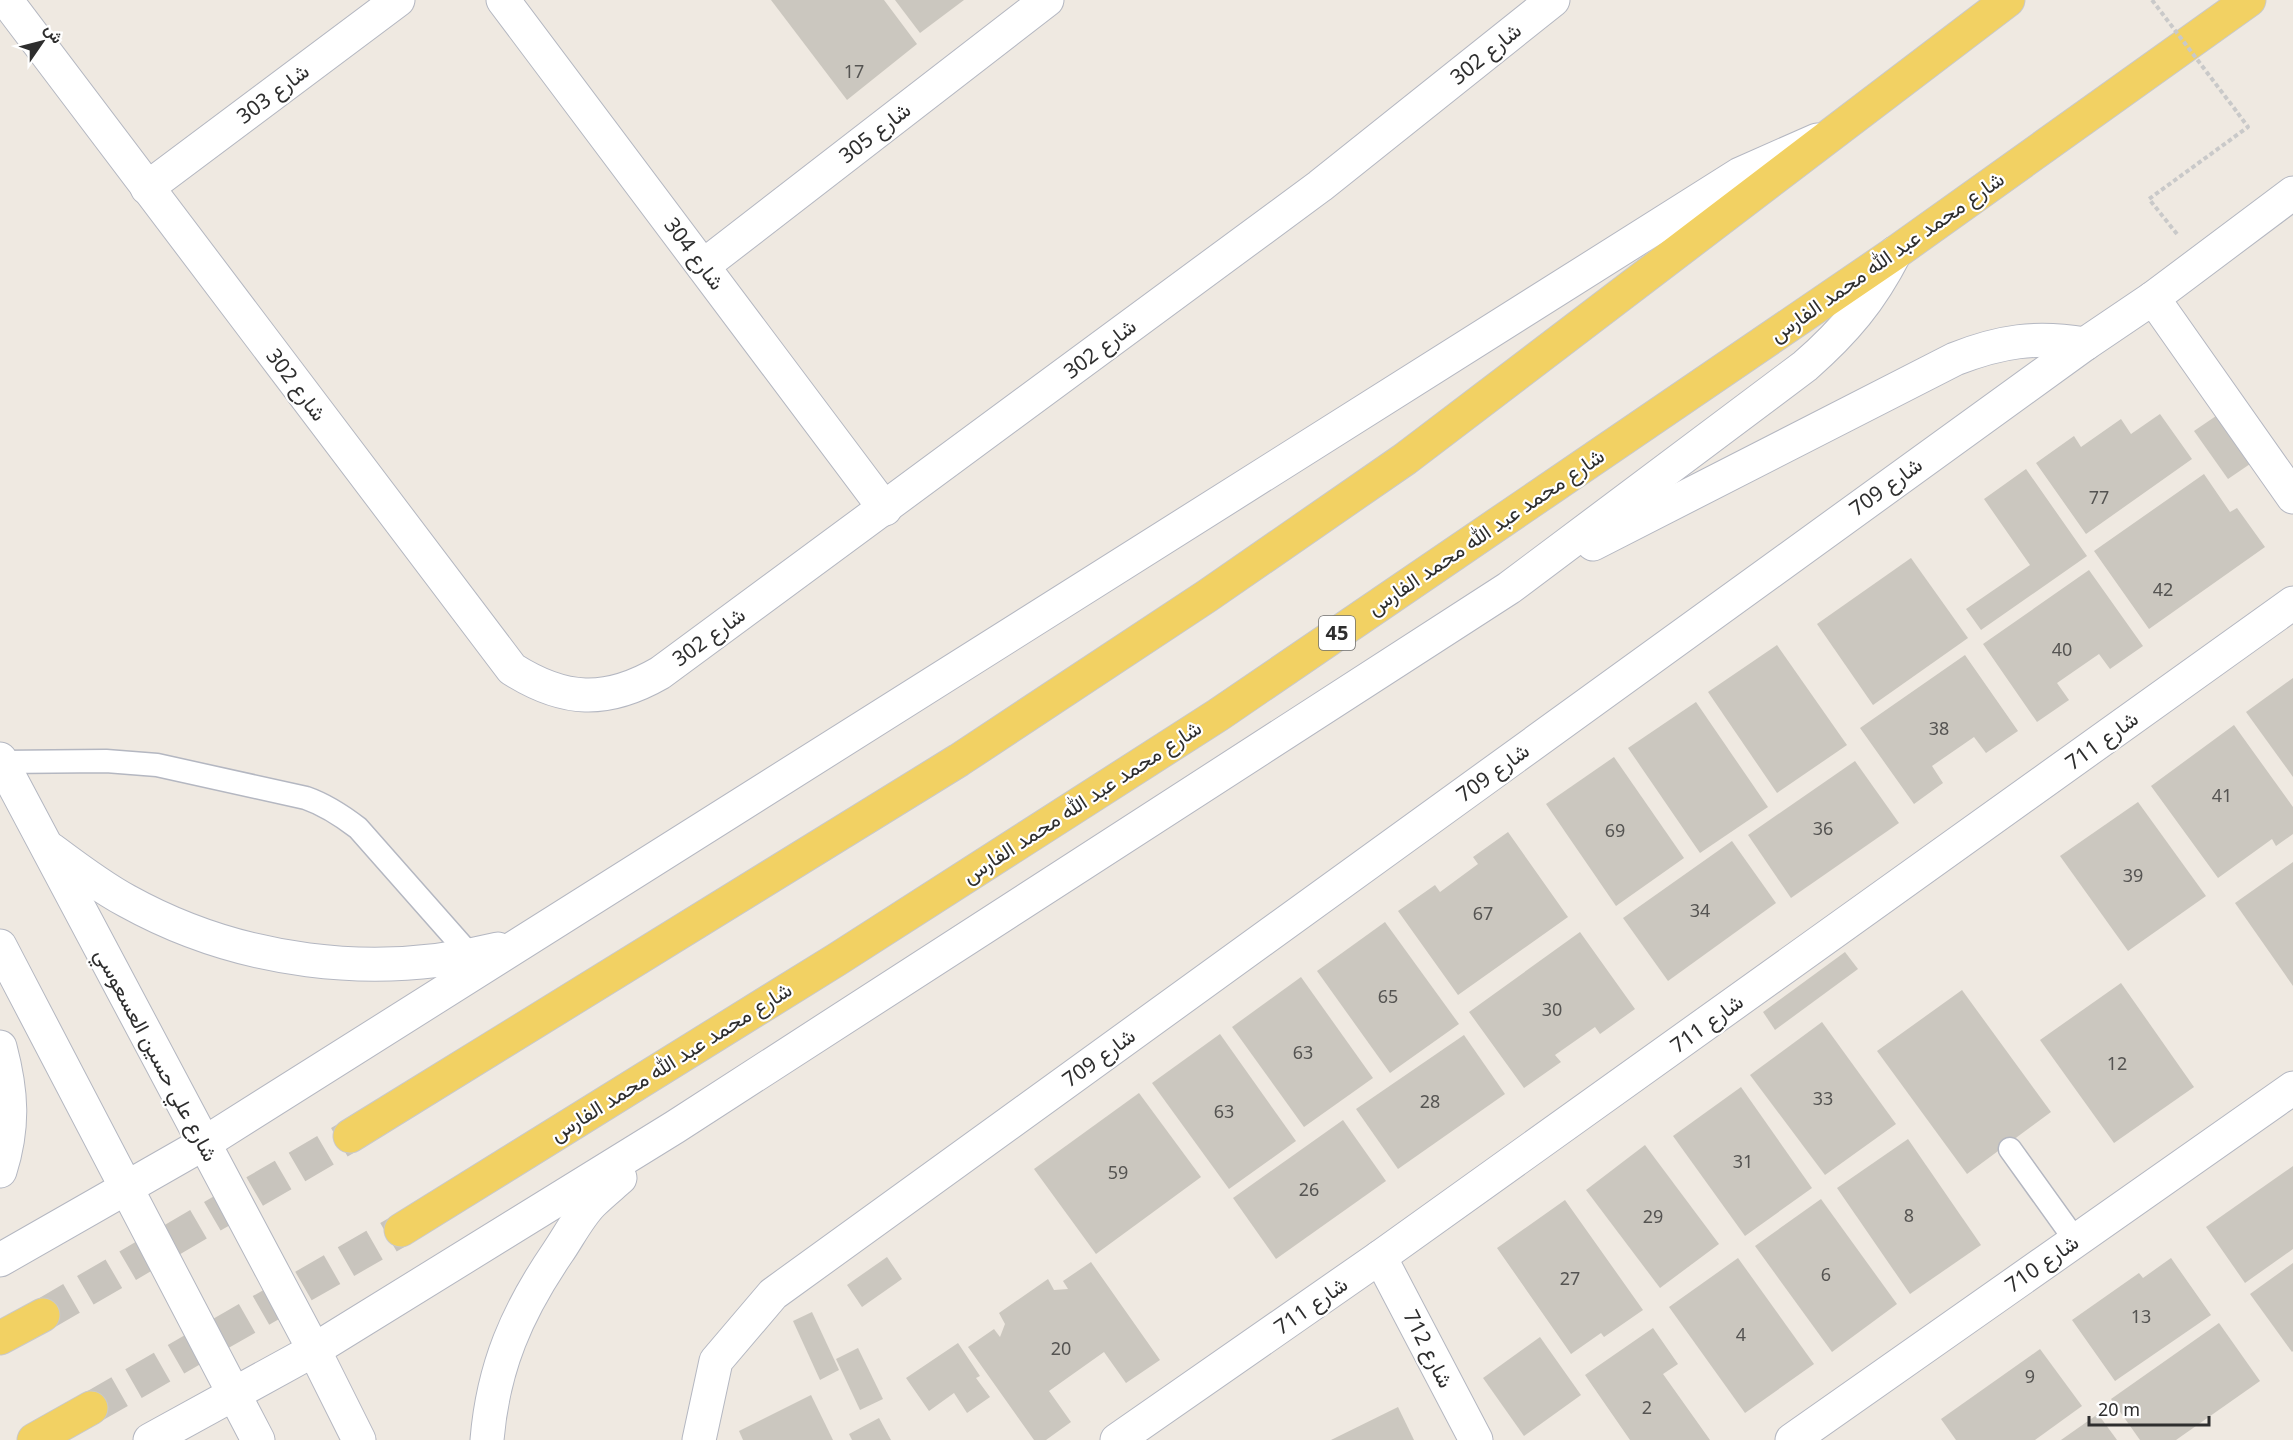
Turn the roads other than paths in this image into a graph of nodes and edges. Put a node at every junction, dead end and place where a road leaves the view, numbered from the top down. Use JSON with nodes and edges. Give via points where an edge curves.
{"nodes":[{"id":1,"x":6,"y":0,"type":"edge"},
{"id":2,"x":398,"y":0,"type":"edge"},
{"id":3,"x":503,"y":0,"type":"edge"},
{"id":4,"x":1047,"y":0,"type":"edge"},
{"id":5,"x":1552,"y":0,"type":"edge"},
{"id":6,"x":2008,"y":0,"type":"edge"},
{"id":7,"x":2249,"y":0,"type":"edge"},
{"id":8,"x":1835,"y":133,"type":"junction"},
{"id":9,"x":147,"y":188,"type":"junction"},
{"id":10,"x":2293,"y":193,"type":"edge"},
{"id":11,"x":1895,"y":254,"type":"junction"},
{"id":12,"x":703,"y":266,"type":"junction"},
{"id":13,"x":2153,"y":297,"type":"junction"},
{"id":14,"x":2085,"y":344,"type":"junction"},
{"id":15,"x":2293,"y":497,"type":"edge"},
{"id":16,"x":885,"y":508,"type":"junction"},
{"id":17,"x":1509,"y":588,"type":"junction"},
{"id":18,"x":2293,"y":603,"type":"edge"},
{"id":19,"x":1,"y":760,"type":"edge"},
{"id":20,"x":44,"y":843,"type":"junction"},
{"id":21,"x":520,"y":944,"type":"junction"},
{"id":22,"x":0,"y":946,"type":"edge"},
{"id":23,"x":471,"y":956,"type":"junction"},
{"id":24,"x":0,"y":1047,"type":"edge"},
{"id":25,"x":2293,"y":1088,"type":"edge"},
{"id":26,"x":675,"y":1127,"type":"junction"},
{"id":27,"x":350,"y":1136,"type":"tunnel mouth"},
{"id":28,"x":203,"y":1144,"type":"junction"},
{"id":29,"x":2010,"y":1149,"type":"dead end"},
{"id":30,"x":0,"y":1171,"type":"edge"},
{"id":31,"x":128,"y":1186,"type":"junction"},
{"id":32,"x":401,"y":1230,"type":"tunnel mouth"},
{"id":33,"x":2076,"y":1241,"type":"junction"},
{"id":34,"x":1380,"y":1257,"type":"junction"},
{"id":35,"x":0,"y":1260,"type":"edge"},
{"id":36,"x":43,"y":1315,"type":"tunnel mouth"},
{"id":37,"x":0,"y":1338,"type":"edge"},
{"id":38,"x":314,"y":1350,"type":"junction"},
{"id":39,"x":234,"y":1393,"type":"junction"},
{"id":40,"x":91,"y":1408,"type":"tunnel mouth"},
{"id":41,"x":33,"y":1440,"type":"edge"},
{"id":42,"x":150,"y":1440,"type":"edge"},
{"id":43,"x":258,"y":1440,"type":"edge"},
{"id":44,"x":359,"y":1440,"type":"edge"},
{"id":45,"x":487,"y":1440,"type":"edge"},
{"id":46,"x":699,"y":1440,"type":"edge"},
{"id":47,"x":1117,"y":1440,"type":"edge"},
{"id":48,"x":1476,"y":1440,"type":"edge"},
{"id":49,"x":1792,"y":1440,"type":"edge"}],
"edges":[{"from":1,"to":9,"type":"street","name":"شارع 302"},
{"from":2,"to":9,"type":"street","name":"شارع 303"},
{"from":3,"to":12,"type":"street","name":"شارع 304"},
{"from":4,"to":12,"type":"street","name":"شارع 305"},
{"from":5,"to":16,"type":"street","name":"شارع 302","via":[[1320,186]]},
{"from":6,"to":8,"type":"main road"},
{"from":7,"to":11,"type":"main road","name":"شارع محمد عبد الله محمد الفارس","number":"45"},
{"from":8,"to":21,"type":"street","via":[[1740,174]]},
{"from":8,"to":27,"type":"main road","via":[[1405,459],[1207,596],[959,760]]},
{"from":9,"to":16,"type":"street","name":"شارع 302","via":[[497,651],[512,669],[531,681],[552,690],[597,696],[640,684]]},
{"from":10,"to":13,"type":"street","name":"شارع 709"},
{"from":11,"to":17,"type":"street","via":[[1862,309],[1805,366]]},
{"from":11,"to":32,"type":"main road","name":"شارع محمد عبد الله محمد الفارس","number":"45","via":[[1218,715],[836,960]]},
{"from":12,"to":16,"type":"street","name":"شارع 304"},
{"from":13,"to":14,"type":"street","name":"شارع 709"},
{"from":13,"to":15,"type":"street"},
{"from":14,"to":17,"type":"street","via":[[2058,339],[2005,342],[1955,359]]},
{"from":14,"to":46,"type":"street","name":"شارع 709","via":[[773,1294],[716,1360]]},
{"from":17,"to":26,"type":"street"},
{"from":18,"to":34,"type":"street","name":"شارع 711"},
{"from":19,"to":20,"type":"street","name":"شارع علي حسين العسعوسي"},
{"from":19,"to":23,"type":"lane","via":[[157,765],[324,805],[358,828]]},
{"from":20,"to":23,"type":"street","via":[[127,901],[231,944],[319,962],[370,965]]},
{"from":20,"to":28,"type":"street","name":"شارع علي حسين العسعوسي"},
{"from":21,"to":23,"type":"street"},
{"from":21,"to":28,"type":"street"},
{"from":22,"to":31,"type":"street"},
{"from":24,"to":30,"type":"street","via":[[9,1078],[11,1112],[8,1145]]},
{"from":25,"to":33,"type":"street","name":"شارع 710"},
{"from":26,"to":38,"type":"street"},
{"from":26,"to":45,"type":"street","via":[[591,1204],[533,1287],[498,1370]]},
{"from":28,"to":31,"type":"street"},
{"from":28,"to":38,"type":"street","name":"شارع علي حسين العسعوسي"},
{"from":29,"to":33,"type":"lane"},
{"from":31,"to":35,"type":"street"},
{"from":31,"to":39,"type":"street"},
{"from":33,"to":49,"type":"street","name":"شارع 710"},
{"from":34,"to":47,"type":"street","name":"شارع 711"},
{"from":34,"to":48,"type":"street","name":"شارع 712"},
{"from":36,"to":37,"type":"main road"},
{"from":38,"to":39,"type":"street"},
{"from":38,"to":44,"type":"street","name":"شارع علي حسين العسعوسي"},
{"from":39,"to":42,"type":"street"},
{"from":39,"to":43,"type":"street"},
{"from":40,"to":41,"type":"main road"}]}
